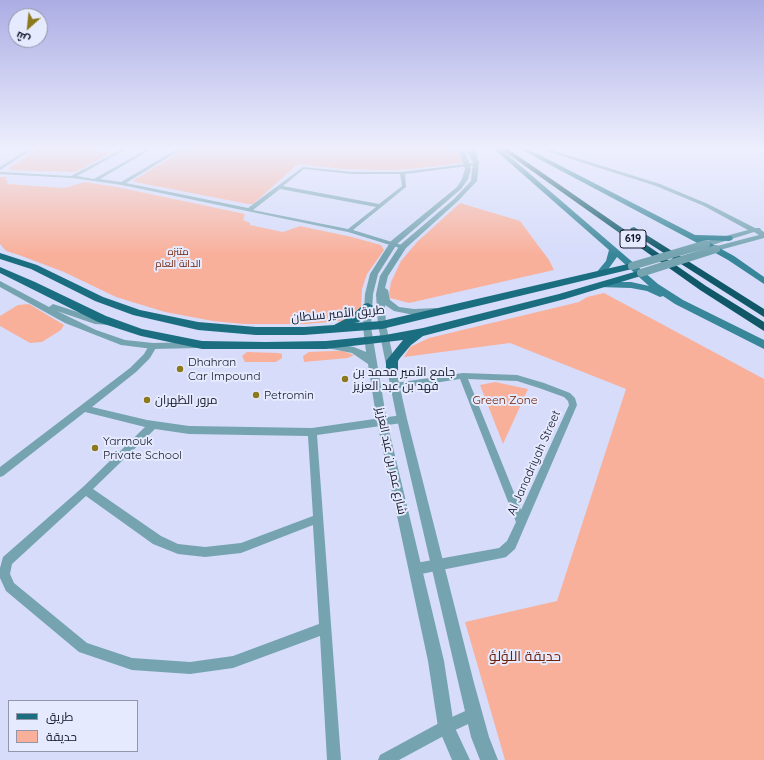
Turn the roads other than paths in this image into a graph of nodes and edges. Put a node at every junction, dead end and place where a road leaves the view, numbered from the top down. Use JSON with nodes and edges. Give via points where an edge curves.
{"nodes":[{"id":1,"x":124,"y":184,"type":"edge"},
{"id":2,"x":282,"y":184,"type":"edge"},
{"id":3,"x":404,"y":184,"type":"edge"},
{"id":4,"x":471,"y":184,"type":"edge"},
{"id":5,"x":538,"y":184,"type":"edge"},
{"id":6,"x":555,"y":184,"type":"edge"},
{"id":7,"x":567,"y":184,"type":"edge"},
{"id":8,"x":591,"y":184,"type":"edge"},
{"id":9,"x":656,"y":184,"type":"edge"},
{"id":10,"x":279,"y":187,"type":"junction"},
{"id":11,"x":381,"y":206,"type":"junction"},
{"id":12,"x":249,"y":210,"type":"junction"},
{"id":13,"x":675,"y":228,"type":"junction"},
{"id":14,"x":754,"y":230,"type":"junction"},
{"id":15,"x":349,"y":231,"type":"junction"},
{"id":16,"x":764,"y":232,"type":"edge"},
{"id":17,"x":729,"y":242,"type":"junction"},
{"id":18,"x":706,"y":244,"type":"junction"},
{"id":19,"x":399,"y":245,"type":"junction"},
{"id":20,"x":613,"y":249,"type":"junction"},
{"id":21,"x":716,"y":250,"type":"junction"},
{"id":22,"x":0,"y":256,"type":"edge"},
{"id":23,"x":731,"y":258,"type":"junction"},
{"id":24,"x":632,"y":266,"type":"junction"},
{"id":25,"x":0,"y":270,"type":"edge"},
{"id":26,"x":641,"y":272,"type":"junction"},
{"id":27,"x":601,"y":273,"type":"junction"},
{"id":28,"x":764,"y":281,"type":"edge"},
{"id":29,"x":383,"y":283,"type":"junction"},
{"id":30,"x":0,"y":284,"type":"edge"},
{"id":31,"x":602,"y":285,"type":"junction"},
{"id":32,"x":32,"y":300,"type":"junction"},
{"id":33,"x":679,"y":302,"type":"junction"},
{"id":34,"x":368,"y":306,"type":"junction"},
{"id":35,"x":440,"y":311,"type":"junction"},
{"id":36,"x":764,"y":314,"type":"edge"},
{"id":37,"x":109,"y":322,"type":"junction"},
{"id":38,"x":382,"y":325,"type":"junction"},
{"id":39,"x":368,"y":327,"type":"junction"},
{"id":40,"x":764,"y":327,"type":"edge"},
{"id":41,"x":331,"y":330,"type":"junction"},
{"id":42,"x":422,"y":332,"type":"junction"},
{"id":43,"x":385,"y":338,"type":"junction"},
{"id":44,"x":368,"y":340,"type":"junction"},
{"id":45,"x":202,"y":345,"type":"junction"},
{"id":46,"x":325,"y":345,"type":"junction"},
{"id":47,"x":764,"y":345,"type":"edge"},
{"id":48,"x":153,"y":346,"type":"junction"},
{"id":49,"x":372,"y":362,"type":"junction"},
{"id":50,"x":392,"y":371,"type":"junction"},
{"id":51,"x":463,"y":376,"type":"junction"},
{"id":52,"x":396,"y":386,"type":"junction"},
{"id":53,"x":83,"y":408,"type":"junction"},
{"id":54,"x":402,"y":419,"type":"junction"},
{"id":55,"x":382,"y":422,"type":"junction"},
{"id":56,"x":153,"y":425,"type":"junction"},
{"id":57,"x":312,"y":432,"type":"junction"},
{"id":58,"x":0,"y":473,"type":"edge"},
{"id":59,"x":86,"y":490,"type":"junction"},
{"id":60,"x":317,"y":519,"type":"junction"},
{"id":61,"x":521,"y":522,"type":"junction"},
{"id":62,"x":438,"y":565,"type":"junction"},
{"id":63,"x":416,"y":568,"type":"junction"},
{"id":64,"x":325,"y":628,"type":"junction"},
{"id":65,"x":474,"y":714,"type":"junction"},
{"id":66,"x":446,"y":727,"type":"junction"},
{"id":67,"x":334,"y":760,"type":"edge"},
{"id":68,"x":385,"y":760,"type":"edge"},
{"id":69,"x":461,"y":760,"type":"edge"},
{"id":70,"x":489,"y":760,"type":"edge"}],
"edges":[{"from":1,"to":12,"type":"street"},
{"from":2,"to":10,"type":"street"},
{"from":3,"to":11,"type":"street"},
{"from":4,"to":19,"type":"street"},
{"from":5,"to":20,"type":"main road"},
{"from":6,"to":40,"type":"highway","number":"619","via":[[703,288]]},
{"from":7,"to":36,"type":"highway","number":"619"},
{"from":8,"to":13,"type":"main road"},
{"from":9,"to":14,"type":"street","via":[[706,205]]},
{"from":10,"to":11,"type":"street"},
{"from":10,"to":12,"type":"street"},
{"from":11,"to":15,"type":"street"},
{"from":12,"to":15,"type":"street"},
{"from":13,"to":17,"type":"main road","via":[[700,238]]},
{"from":13,"to":18,"type":"main road"},
{"from":14,"to":16,"type":"street"},
{"from":14,"to":17,"type":"street"},
{"from":15,"to":19,"type":"street"},
{"from":16,"to":17,"type":"street"},
{"from":17,"to":18,"type":"street","name":"طريق الأمير سلطان"},
{"from":17,"to":21,"type":"street"},
{"from":17,"to":23,"type":"main road","via":[[727,253]]},
{"from":18,"to":21,"type":"main road"},
{"from":18,"to":24,"type":"street","name":"طريق الأمير سلطان","bridge":true},
{"from":19,"to":29,"type":"street"},
{"from":19,"to":34,"type":"street","name":"شارع عمر بن عبد العزيز","via":[[374,274]]},
{"from":20,"to":24,"type":"main road"},
{"from":20,"to":27,"type":"main road","via":[[610,262]]},
{"from":21,"to":23,"type":"main road"},
{"from":21,"to":26,"type":"street","bridge":true},
{"from":22,"to":41,"type":"main road","name":"طريق الأمير سلطان","via":[[34,267],[99,299],[165,320],[256,331]]},
{"from":23,"to":28,"type":"main road"},
{"from":24,"to":26,"type":"main road"},
{"from":24,"to":27,"type":"main road","name":"طريق الأمير سلطان"},
{"from":25,"to":37,"type":"main road"},
{"from":26,"to":31,"type":"main road"},
{"from":26,"to":33,"type":"main road"},
{"from":27,"to":35,"type":"main road","name":"طريق الأمير سلطان"},
{"from":29,"to":35,"type":"street","via":[[385,298],[397,309],[414,312]]},
{"from":29,"to":38,"type":"street","via":[[380,294]]},
{"from":30,"to":32,"type":"street"},
{"from":31,"to":33,"type":"main road","via":[[631,285],[650,289]]},
{"from":31,"to":42,"type":"main road"},
{"from":32,"to":37,"type":"street","via":[[95,321]]},
{"from":32,"to":48,"type":"street","via":[[93,332],[124,343]]},
{"from":33,"to":47,"type":"main road"},
{"from":34,"to":39,"type":"street","name":"شارع عمر بن عبد العزيز"},
{"from":34,"to":41,"type":"main road","via":[[355,319]]},
{"from":35,"to":38,"type":"main road","name":"طريق الأمير سلطان"},
{"from":37,"to":45,"type":"main road","via":[[141,332]]},
{"from":38,"to":39,"type":"main road","name":"طريق الأمير سلطان"},
{"from":38,"to":43,"type":"street"},
{"from":39,"to":41,"type":"main road","name":"طريق الأمير سلطان"},
{"from":39,"to":44,"type":"street","name":"شارع عمر بن عبد العزيز"},
{"from":42,"to":43,"type":"main road"},
{"from":42,"to":50,"type":"main road","via":[[399,350],[392,361]]},
{"from":43,"to":44,"type":"main road"},
{"from":43,"to":50,"type":"street"},
{"from":44,"to":46,"type":"main road"},
{"from":44,"to":49,"type":"street","name":"شارع عمر بن عبد العزيز"},
{"from":45,"to":46,"type":"main road"},
{"from":45,"to":48,"type":"street"},
{"from":46,"to":49,"type":"street","via":[[354,350]]},
{"from":48,"to":53,"type":"street","via":[[133,370]]},
{"from":49,"to":55,"type":"street","name":"شارع عمر بن عبد العزيز"},
{"from":50,"to":52,"type":"street"},
{"from":51,"to":52,"type":"street","name":"Al Janadriyah Street"},
{"from":51,"to":61,"type":"street"},
{"from":51,"to":61,"type":"street","name":"Al Janadriyah Street","via":[[517,378],[547,387],[572,400],[573,405]]},
{"from":52,"to":54,"type":"street"},
{"from":53,"to":56,"type":"street"},
{"from":53,"to":58,"type":"street"},
{"from":54,"to":55,"type":"street"},
{"from":54,"to":62,"type":"street"},
{"from":55,"to":57,"type":"street"},
{"from":55,"to":63,"type":"street","name":"شارع عمر بن عبد العزيز"},
{"from":56,"to":57,"type":"street","via":[[189,430]]},
{"from":56,"to":59,"type":"street"},
{"from":57,"to":60,"type":"street"},
{"from":59,"to":60,"type":"street","via":[[157,540],[178,549],[205,552],[241,548]]},
{"from":59,"to":64,"type":"street","via":[[7,561],[4,574],[10,587],[83,648],[132,664],[190,668],[233,662]]},
{"from":60,"to":64,"type":"street"},
{"from":61,"to":62,"type":"street","name":"Al Janadriyah Street","via":[[511,545],[502,553]]},
{"from":62,"to":63,"type":"street","name":"Al Janadriyah Street"},
{"from":62,"to":65,"type":"street"},
{"from":63,"to":66,"type":"street","name":"شارع عمر بن عبد العزيز","via":[[436,661]]},
{"from":64,"to":67,"type":"street"},
{"from":65,"to":66,"type":"street"},
{"from":65,"to":70,"type":"street"},
{"from":66,"to":68,"type":"street"},
{"from":66,"to":69,"type":"street","name":"شارع عمر بن عبد العزيز"}]}
